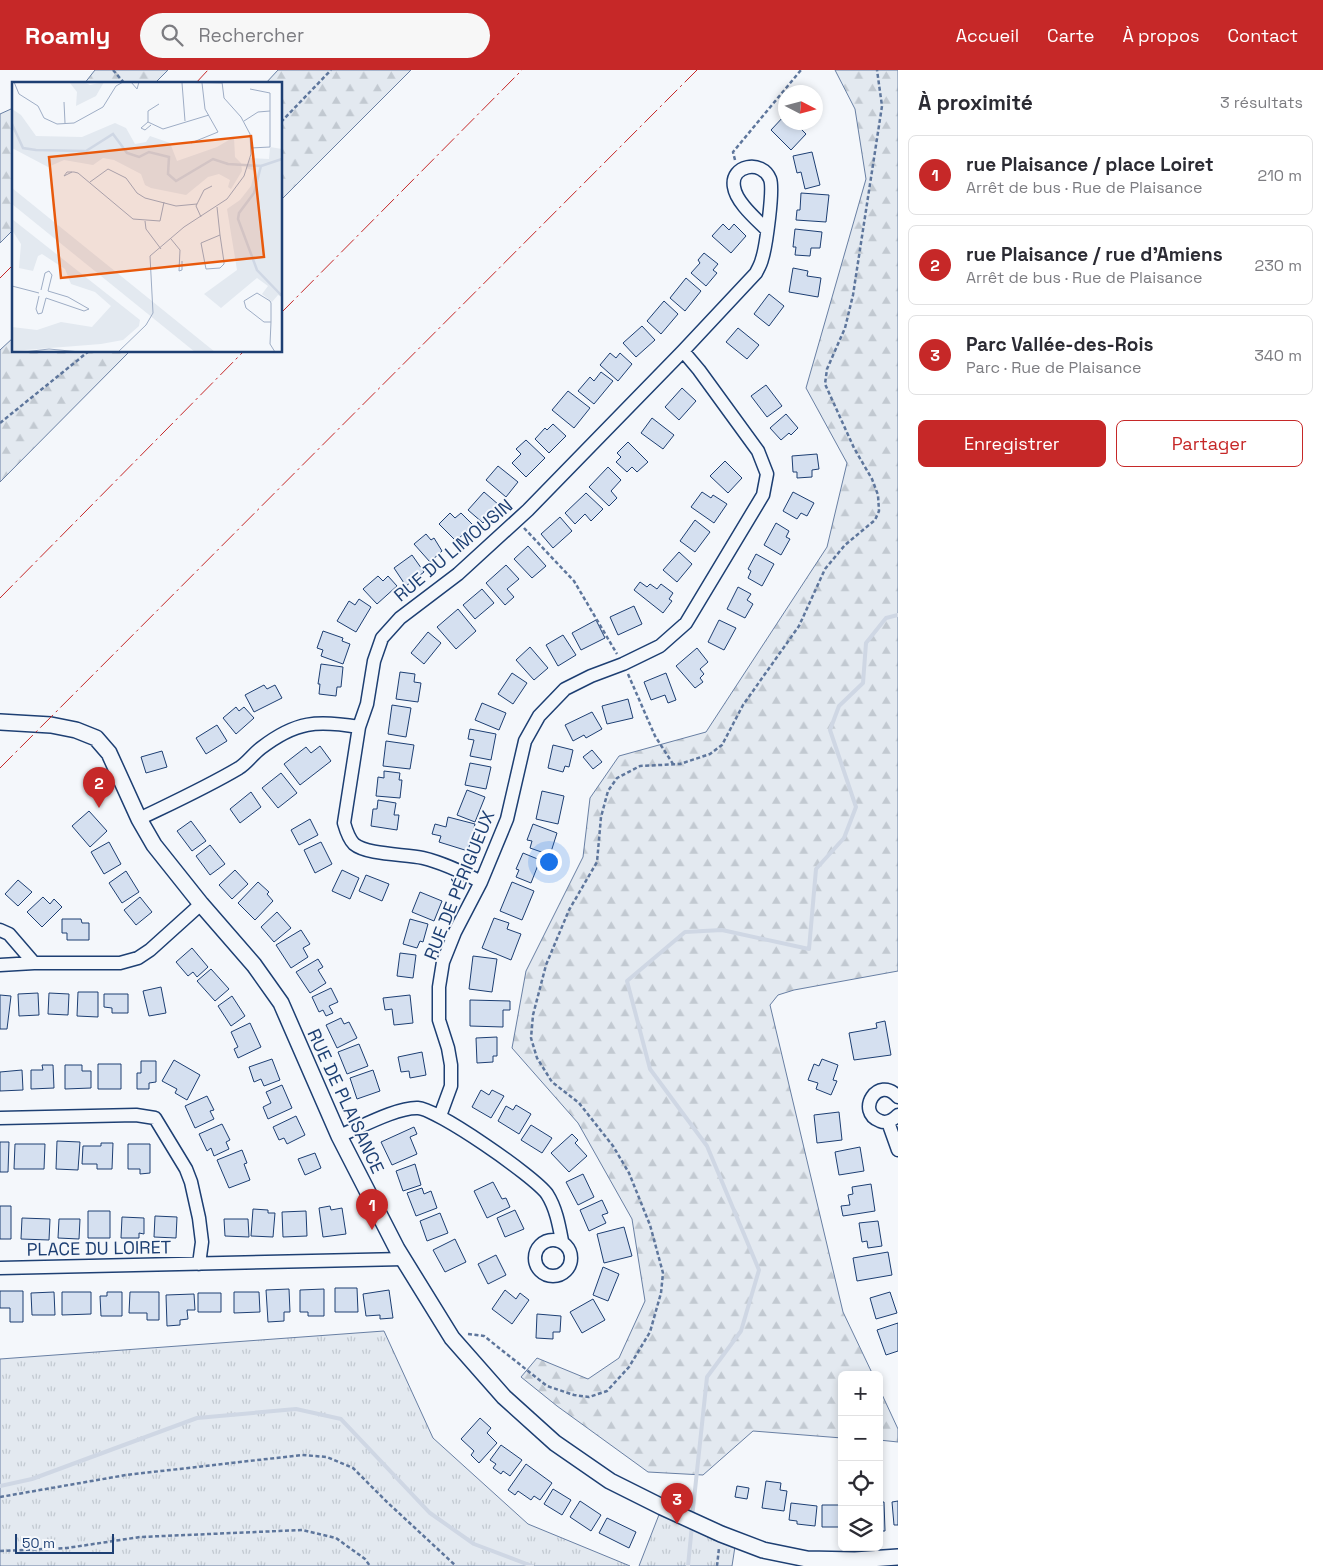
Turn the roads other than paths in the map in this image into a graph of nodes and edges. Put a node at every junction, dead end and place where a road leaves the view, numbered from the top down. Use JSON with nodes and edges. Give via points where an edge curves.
{"nodes":[{"id":1,"x":766,"y":229,"type":"junction"},
{"id":2,"x":684,"y":352,"type":"junction"},
{"id":3,"x":0,"y":722,"type":"edge"},
{"id":4,"x":359,"y":726,"type":"junction"},
{"id":5,"x":139,"y":820,"type":"junction"},
{"id":6,"x":481,"y":882,"type":"junction"},
{"id":7,"x":201,"y":904,"type":"junction"},
{"id":8,"x":0,"y":930,"type":"edge"},
{"id":9,"x":34,"y":963,"type":"junction"},
{"id":10,"x":0,"y":965,"type":"edge"},
{"id":11,"x":898,"y":1097,"type":"edge"},
{"id":12,"x":440,"y":1116,"type":"junction"},
{"id":13,"x":0,"y":1118,"type":"edge"},
{"id":14,"x":893,"y":1118,"type":"edge"},
{"id":15,"x":339,"y":1136,"type":"junction"},
{"id":16,"x":898,"y":1150,"type":"edge"},
{"id":17,"x":562,"y":1241,"type":"dead end"},
{"id":18,"x":404,"y":1259,"type":"junction"},
{"id":19,"x":198,"y":1264,"type":"junction"},
{"id":20,"x":0,"y":1268,"type":"edge"},
{"id":21,"x":898,"y":1557,"type":"edge"},
{"id":22,"x":806,"y":1562,"type":"edge"}],
"edges":[{"from":1,"to":1,"type":"street","name":"RUE DU LIMOUSIN","via":[[748,210],[733,186],[737,174],[744,167],[754,167],[770,178]]},
{"from":1,"to":2,"type":"street","name":"RUE DU LIMOUSIN","via":[[762,260],[756,273]]},
{"from":2,"to":4,"type":"street","name":"RUE DU LIMOUSIN","via":[[516,520],[458,574],[400,618],[382,638]]},
{"from":2,"to":6,"type":"street","name":"RUE DE PÉRIGUEUX","via":[[758,451],[767,474],[763,496],[686,623],[660,646],[565,689],[539,716],[525,741],[507,819]]},
{"from":3,"to":5,"type":"street","name":"RUE DE PLAISANCE","via":[[76,730],[96,738],[110,753]]},
{"from":4,"to":5,"type":"street","via":[[314,723],[295,728],[277,736],[241,767]]},
{"from":4,"to":6,"type":"street","name":"RUE DU LIMOUSIN","via":[[344,823],[353,843],[365,850],[432,861]]},
{"from":5,"to":7,"type":"street","name":"RUE DE PLAISANCE","via":[[154,845]]},
{"from":6,"to":12,"type":"street","name":"RUE DE PÉRIGUEUX","via":[[443,962],[439,1020],[448,1048],[451,1086]]},
{"from":7,"to":9,"type":"street","via":[[138,958],[120,962]]},
{"from":7,"to":15,"type":"street","name":"RUE DE PLAISANCE","via":[[254,965],[281,1003]]},
{"from":8,"to":9,"type":"street","via":[[9,934]]},
{"from":9,"to":10,"type":"street"},
{"from":11,"to":14,"type":"street","via":[[894,1092],[884,1090],[871,1098],[869,1108],[874,1118],[883,1122]]},
{"from":12,"to":15,"type":"street","via":[[418,1108],[402,1110]]},
{"from":12,"to":17,"type":"street","via":[[514,1164],[537,1183],[552,1204]]},
{"from":13,"to":19,"type":"street","via":[[136,1115],[155,1118],[192,1182],[202,1242]]},
{"from":14,"to":16,"type":"street"},
{"from":15,"to":18,"type":"street","name":"RUE DE PLAISANCE"},
{"from":18,"to":19,"type":"street","name":"PLACE DU LOIRET"},
{"from":18,"to":22,"type":"street","name":"RUE DE PLAISANCE","via":[[452,1338],[504,1397],[555,1443],[610,1481],[684,1517],[763,1550]]},
{"from":19,"to":20,"type":"street","name":"PLACE DU LOIRET"},
{"from":21,"to":22,"type":"street","name":"RUE DE PLAISANCE"}]}
